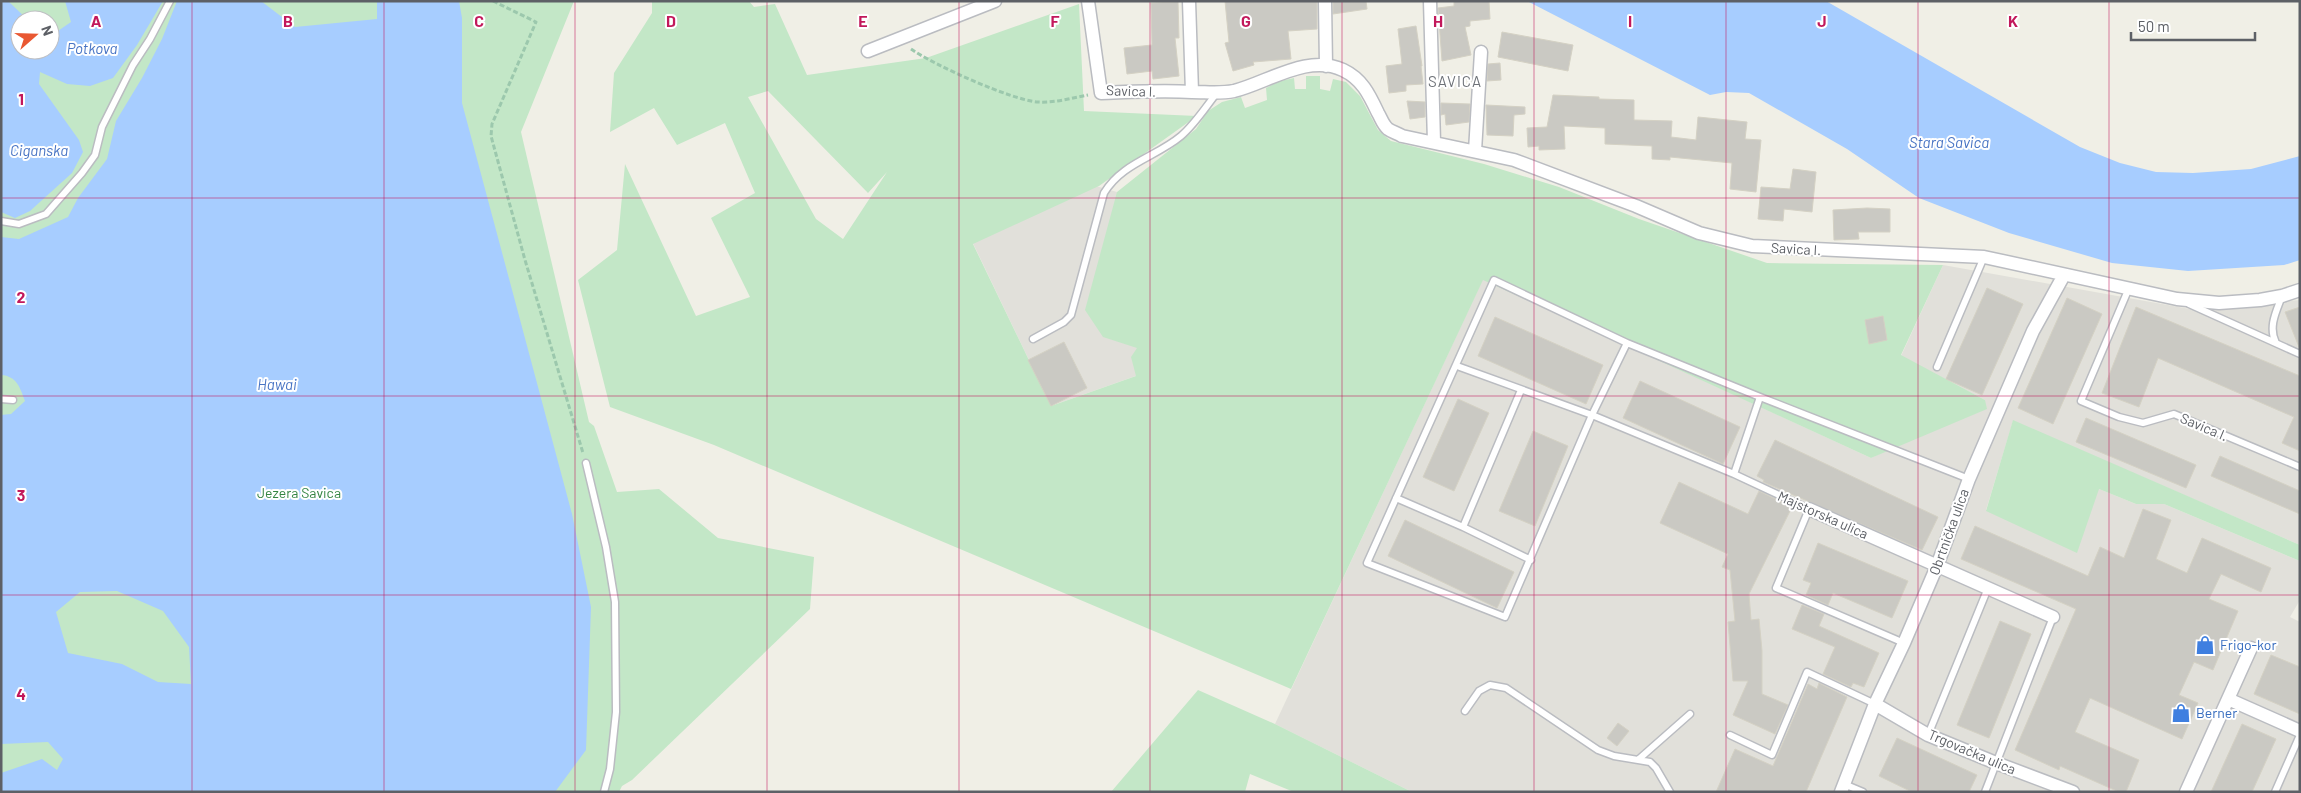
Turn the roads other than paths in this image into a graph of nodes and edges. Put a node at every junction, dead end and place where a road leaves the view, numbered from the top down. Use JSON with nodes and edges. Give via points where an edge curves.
{"nodes":[{"id":1,"x":170,"y":1,"type":"edge"},
{"id":2,"x":995,"y":1,"type":"edge"},
{"id":3,"x":1088,"y":1,"type":"edge"},
{"id":4,"x":1189,"y":1,"type":"edge"},
{"id":5,"x":1325,"y":1,"type":"edge"},
{"id":6,"x":1430,"y":1,"type":"edge"},
{"id":7,"x":868,"y":51,"type":"dead end"},
{"id":8,"x":1481,"y":52,"type":"dead end"},
{"id":9,"x":1326,"y":66,"type":"junction"},
{"id":10,"x":1192,"y":92,"type":"junction"},
{"id":11,"x":1216,"y":94,"type":"junction"},
{"id":12,"x":1434,"y":142,"type":"junction"},
{"id":13,"x":1475,"y":151,"type":"junction"},
{"id":14,"x":1,"y":220,"type":"edge"},
{"id":15,"x":1984,"y":257,"type":"junction"},
{"id":16,"x":2064,"y":275,"type":"junction"},
{"id":17,"x":2130,"y":287,"type":"junction"},
{"id":18,"x":2300,"y":290,"type":"edge"},
{"id":19,"x":2282,"y":296,"type":"junction"},
{"id":20,"x":2177,"y":298,"type":"junction"},
{"id":21,"x":1034,"y":339,"type":"dead end"},
{"id":22,"x":1627,"y":343,"type":"junction"},
{"id":23,"x":2276,"y":343,"type":"junction"},
{"id":24,"x":2300,"y":354,"type":"edge"},
{"id":25,"x":1457,"y":366,"type":"junction"},
{"id":26,"x":1937,"y":367,"type":"dead end"},
{"id":27,"x":1521,"y":390,"type":"junction"},
{"id":28,"x":1760,"y":397,"type":"junction"},
{"id":29,"x":1,"y":399,"type":"edge"},
{"id":30,"x":13,"y":400,"type":"dead end"},
{"id":31,"x":1592,"y":415,"type":"junction"},
{"id":32,"x":586,"y":462,"type":"road end"},
{"id":33,"x":2300,"y":467,"type":"edge"},
{"id":34,"x":1734,"y":474,"type":"junction"},
{"id":35,"x":1969,"y":478,"type":"junction"},
{"id":36,"x":1396,"y":498,"type":"junction"},
{"id":37,"x":1808,"y":509,"type":"junction"},
{"id":38,"x":1463,"y":527,"type":"junction"},
{"id":39,"x":1531,"y":560,"type":"junction"},
{"id":40,"x":1938,"y":566,"type":"junction"},
{"id":41,"x":1988,"y":588,"type":"junction"},
{"id":42,"x":2053,"y":617,"type":"joint"},
{"id":43,"x":1904,"y":643,"type":"junction"},
{"id":44,"x":2251,"y":648,"type":"dead end"},
{"id":45,"x":2228,"y":699,"type":"junction"},
{"id":46,"x":1875,"y":704,"type":"junction"},
{"id":47,"x":1465,"y":711,"type":"dead end"},
{"id":48,"x":1690,"y":714,"type":"dead end"},
{"id":49,"x":2300,"y":733,"type":"edge"},
{"id":50,"x":1730,"y":735,"type":"dead end"},
{"id":51,"x":1928,"y":735,"type":"junction"},
{"id":52,"x":1639,"y":759,"type":"junction"},
{"id":53,"x":1996,"y":763,"type":"junction"},
{"id":54,"x":1842,"y":788,"type":"edge"},
{"id":55,"x":604,"y":792,"type":"edge"},
{"id":56,"x":1670,"y":792,"type":"edge"},
{"id":57,"x":1863,"y":792,"type":"edge"},
{"id":58,"x":1984,"y":792,"type":"edge"},
{"id":59,"x":2073,"y":792,"type":"edge"},
{"id":60,"x":2186,"y":792,"type":"edge"},
{"id":61,"x":2275,"y":792,"type":"edge"}],
"edges":[{"from":1,"to":14,"type":"lane","via":[[133,65],[102,127],[95,155],[82,173],[46,214],[19,224]]},
{"from":2,"to":7,"type":"street"},
{"from":3,"to":10,"type":"street","name":"Savica I.","via":[[1101,93]]},
{"from":4,"to":10,"type":"street"},
{"from":5,"to":9,"type":"street"},
{"from":6,"to":12,"type":"street"},
{"from":8,"to":13,"type":"street"},
{"from":9,"to":11,"type":"street","name":"Savica I.","via":[[1304,67]]},
{"from":9,"to":12,"type":"street","name":"Savica I.","via":[[1340,68],[1356,76],[1389,129],[1402,136]]},
{"from":10,"to":11,"type":"street","name":"Savica I."},
{"from":11,"to":21,"type":"lane","via":[[1181,137],[1128,168],[1111,182],[1104,193],[1071,314],[1064,322]]},
{"from":12,"to":13,"type":"street","name":"Savica I."},
{"from":13,"to":15,"type":"street","name":"Savica I.","via":[[1514,160],[1699,233],[1730,242],[1791,249]]},
{"from":15,"to":16,"type":"street","name":"Savica I."},
{"from":15,"to":26,"type":"lane"},
{"from":16,"to":17,"type":"street","name":"Savica I."},
{"from":16,"to":35,"type":"street","name":"Obrtnička ulica","via":[[2033,330]]},
{"from":17,"to":20,"type":"street","name":"Savica I."},
{"from":17,"to":33,"type":"lane","name":"Savica I.","via":[[2081,401],[2143,423],[2174,414]]},
{"from":18,"to":19,"type":"street","name":"Savica I."},
{"from":19,"to":20,"type":"street","name":"Savica I.","via":[[2240,303]]},
{"from":19,"to":23,"type":"lane","via":[[2273,321],[2272,334]]},
{"from":20,"to":23,"type":"lane","name":"Savica I."},
{"from":22,"to":25,"type":"lane","via":[[1494,280]]},
{"from":22,"to":28,"type":"lane"},
{"from":22,"to":31,"type":"lane"},
{"from":23,"to":24,"type":"lane","name":"Savica I."},
{"from":25,"to":27,"type":"lane","name":"Majstorska ulica"},
{"from":25,"to":36,"type":"lane"},
{"from":27,"to":31,"type":"lane","name":"Majstorska ulica"},
{"from":27,"to":38,"type":"lane"},
{"from":28,"to":34,"type":"lane"},
{"from":28,"to":35,"type":"lane"},
{"from":29,"to":30,"type":"lane"},
{"from":31,"to":34,"type":"lane","name":"Majstorska ulica"},
{"from":31,"to":39,"type":"lane"},
{"from":32,"to":55,"type":"lane","via":[[615,602],[616,712],[610,769]]},
{"from":34,"to":37,"type":"lane","name":"Majstorska ulica"},
{"from":35,"to":40,"type":"street","name":"Obrtnička ulica"},
{"from":36,"to":38,"type":"lane"},
{"from":36,"to":39,"type":"lane","via":[[1367,563],[1505,617]]},
{"from":37,"to":40,"type":"street","name":"Majstorska ulica"},
{"from":37,"to":43,"type":"lane","via":[[1776,588]]},
{"from":38,"to":39,"type":"lane"},
{"from":40,"to":41,"type":"street","name":"Majstorska ulica"},
{"from":40,"to":43,"type":"street","name":"Obrtnička ulica"},
{"from":41,"to":42,"type":"street","name":"Majstorska ulica"},
{"from":41,"to":51,"type":"lane"},
{"from":42,"to":53,"type":"lane"},
{"from":43,"to":46,"type":"street","name":"Obrtnička ulica"},
{"from":44,"to":45,"type":"street"},
{"from":45,"to":49,"type":"street"},
{"from":45,"to":60,"type":"street"},
{"from":46,"to":50,"type":"lane","via":[[1807,672],[1772,755]]},
{"from":46,"to":51,"type":"street","name":"Trgovačka ulica"},
{"from":46,"to":54,"type":"street","name":"Obrtnička ulica"},
{"from":47,"to":52,"type":"lane","via":[[1479,691],[1490,685],[1499,685],[1598,750]]},
{"from":48,"to":52,"type":"lane"},
{"from":49,"to":61,"type":"lane"},
{"from":51,"to":53,"type":"street","name":"Trgovačka ulica"},
{"from":52,"to":56,"type":"lane","via":[[1656,768]]},
{"from":53,"to":58,"type":"lane"},
{"from":53,"to":59,"type":"street","name":"Trgovačka ulica"},
{"from":54,"to":57,"type":"lane"}]}
